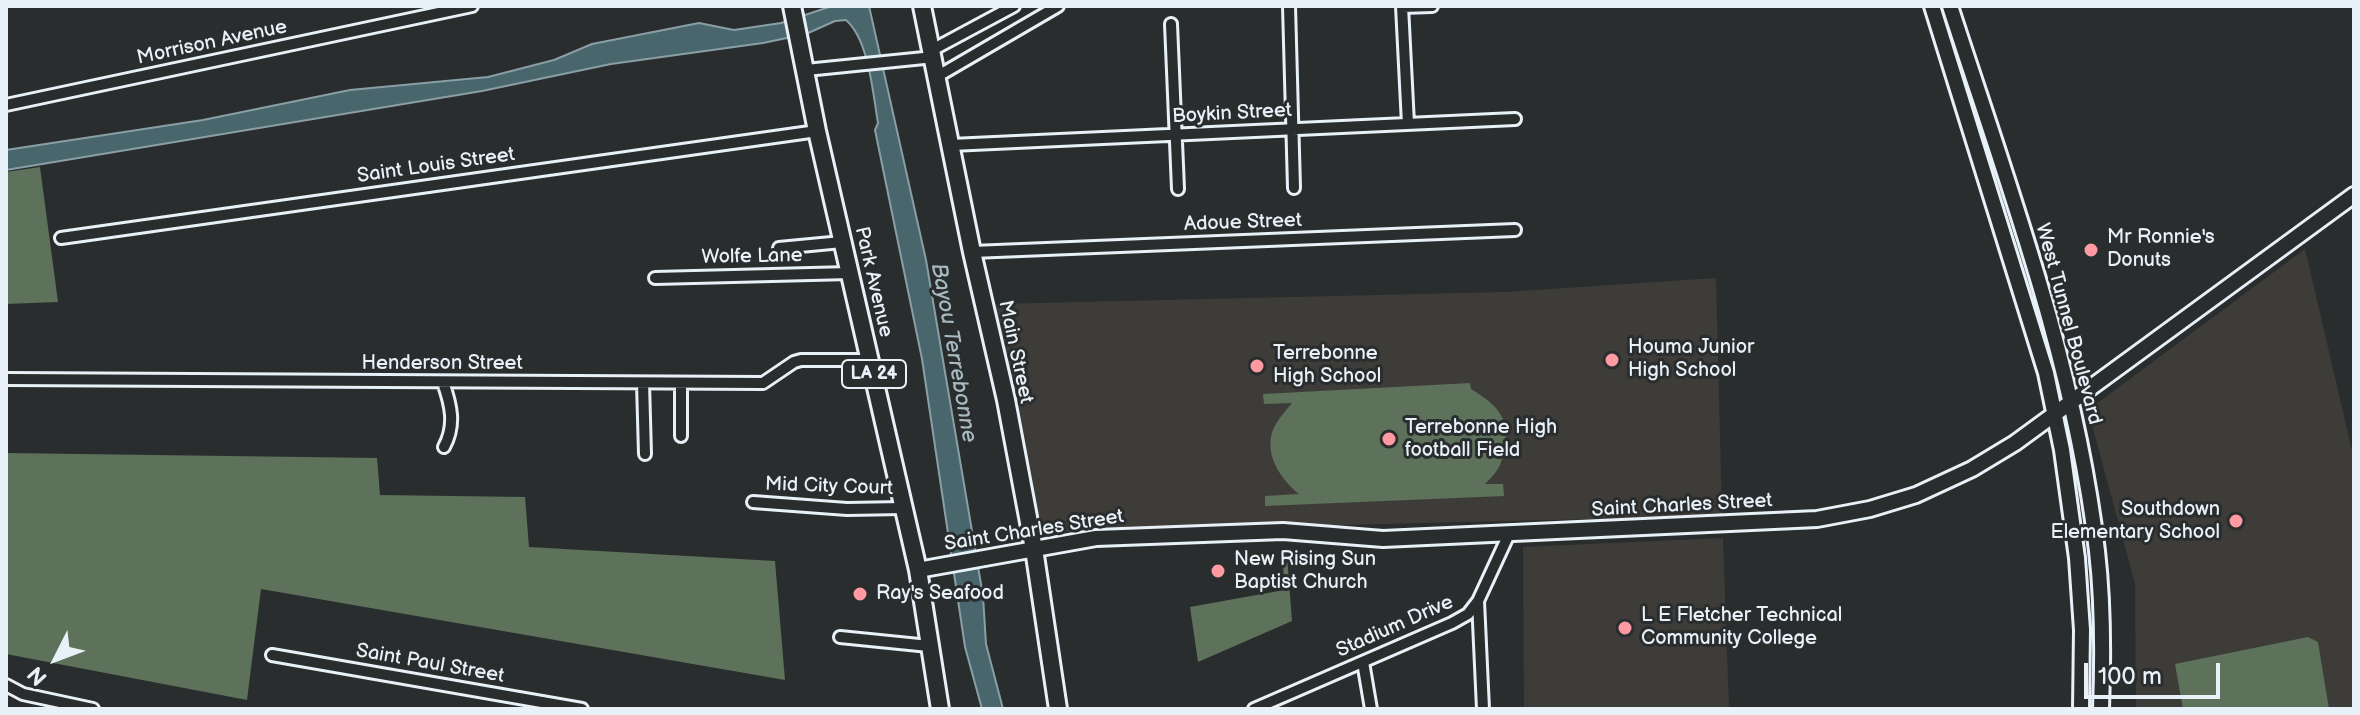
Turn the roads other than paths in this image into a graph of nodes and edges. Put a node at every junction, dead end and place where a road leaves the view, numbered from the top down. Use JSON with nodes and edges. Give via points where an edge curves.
{"nodes":[{"id":1,"x":472,"y":6,"type":"edge"},
{"id":2,"x":792,"y":6,"type":"edge"},
{"id":3,"x":922,"y":6,"type":"edge"},
{"id":4,"x":1014,"y":6,"type":"edge"},
{"id":5,"x":1058,"y":6,"type":"edge"},
{"id":6,"x":1289,"y":6,"type":"edge"},
{"id":7,"x":1432,"y":6,"type":"edge"},
{"id":8,"x":1932,"y":6,"type":"edge"},
{"id":9,"x":1950,"y":6,"type":"edge"},
{"id":10,"x":1402,"y":7,"type":"edge"},
{"id":11,"x":987,"y":22,"type":"junction"},
{"id":12,"x":1171,"y":24,"type":"dead end"},
{"id":13,"x":998,"y":41,"type":"junction"},
{"id":14,"x":933,"y":54,"type":"junction"},
{"id":15,"x":806,"y":70,"type":"junction"},
{"id":16,"x":938,"y":76,"type":"junction"},
{"id":17,"x":6,"y":105,"type":"edge"},
{"id":18,"x":1515,"y":119,"type":"dead end"},
{"id":19,"x":1408,"y":124,"type":"junction"},
{"id":20,"x":1292,"y":129,"type":"junction"},
{"id":21,"x":817,"y":131,"type":"junction"},
{"id":22,"x":1177,"y":134,"type":"junction"},
{"id":23,"x":951,"y":145,"type":"junction"},
{"id":24,"x":1294,"y":188,"type":"dead end"},
{"id":25,"x":1178,"y":189,"type":"dead end"},
{"id":26,"x":2354,"y":195,"type":"edge"},
{"id":27,"x":1515,"y":230,"type":"dead end"},
{"id":28,"x":61,"y":238,"type":"dead end"},
{"id":29,"x":842,"y":242,"type":"junction"},
{"id":30,"x":779,"y":248,"type":"dead end"},
{"id":31,"x":972,"y":252,"type":"junction"},
{"id":32,"x":850,"y":273,"type":"junction"},
{"id":33,"x":655,"y":278,"type":"dead end"},
{"id":34,"x":870,"y":360,"type":"junction"},
{"id":35,"x":6,"y":379,"type":"edge"},
{"id":36,"x":443,"y":382,"type":"junction"},
{"id":37,"x":643,"y":383,"type":"junction"},
{"id":38,"x":681,"y":383,"type":"junction"},
{"id":39,"x":2071,"y":404,"type":"junction"},
{"id":40,"x":2055,"y":416,"type":"junction"},
{"id":41,"x":681,"y":436,"type":"dead end"},
{"id":42,"x":444,"y":447,"type":"dead end"},
{"id":43,"x":645,"y":454,"type":"dead end"},
{"id":44,"x":753,"y":502,"type":"dead end"},
{"id":45,"x":903,"y":508,"type":"junction"},
{"id":46,"x":1509,"y":534,"type":"junction"},
{"id":47,"x":1034,"y":549,"type":"junction"},
{"id":48,"x":918,"y":570,"type":"junction"},
{"id":49,"x":1478,"y":601,"type":"junction"},
{"id":50,"x":840,"y":637,"type":"dead end"},
{"id":51,"x":929,"y":646,"type":"junction"},
{"id":52,"x":272,"y":655,"type":"dead end"},
{"id":53,"x":1363,"y":662,"type":"junction"},
{"id":54,"x":6,"y":685,"type":"edge"},
{"id":55,"x":1273,"y":705,"type":"edge"},
{"id":56,"x":93,"y":709,"type":"edge"},
{"id":57,"x":582,"y":709,"type":"edge"},
{"id":58,"x":940,"y":709,"type":"edge"},
{"id":59,"x":1058,"y":709,"type":"edge"},
{"id":60,"x":1254,"y":709,"type":"edge"},
{"id":61,"x":1371,"y":709,"type":"edge"},
{"id":62,"x":1483,"y":709,"type":"edge"},
{"id":63,"x":2081,"y":709,"type":"edge"},
{"id":64,"x":2101,"y":709,"type":"edge"}],
"edges":[{"from":1,"to":17,"type":"street","name":"Morrison Avenue"},
{"from":2,"to":15,"type":"main road","name":"Park Avenue","number":"LA 24"},
{"from":3,"to":14,"type":"main road","name":"Main Street"},
{"from":4,"to":11,"type":"street"},
{"from":5,"to":13,"type":"street"},
{"from":6,"to":20,"type":"street"},
{"from":7,"to":10,"type":"street"},
{"from":8,"to":40,"type":"street","name":"West Tunnel Boulevard"},
{"from":9,"to":39,"type":"street","name":"West Tunnel Boulevard","via":[[2044,299]]},
{"from":10,"to":19,"type":"street"},
{"from":11,"to":13,"type":"street"},
{"from":11,"to":14,"type":"street"},
{"from":12,"to":22,"type":"street"},
{"from":13,"to":16,"type":"street"},
{"from":14,"to":15,"type":"street"},
{"from":14,"to":16,"type":"main road","name":"Main Street"},
{"from":15,"to":21,"type":"main road","name":"Park Avenue","number":"LA 24"},
{"from":16,"to":23,"type":"main road","name":"Main Street"},
{"from":18,"to":19,"type":"street","name":"Boykin Street"},
{"from":19,"to":20,"type":"street","name":"Boykin Street"},
{"from":20,"to":22,"type":"street","name":"Boykin Street"},
{"from":20,"to":24,"type":"street"},
{"from":21,"to":28,"type":"street","name":"Saint Louis Street"},
{"from":21,"to":29,"type":"main road","name":"Park Avenue","number":"LA 24"},
{"from":22,"to":23,"type":"street","name":"Boykin Street"},
{"from":22,"to":25,"type":"street"},
{"from":23,"to":31,"type":"main road","name":"Main Street"},
{"from":26,"to":39,"type":"street","name":"Saint Charles Street"},
{"from":27,"to":31,"type":"street","name":"Adoue Street"},
{"from":29,"to":30,"type":"street"},
{"from":29,"to":32,"type":"main road","name":"Park Avenue","number":"LA 24"},
{"from":31,"to":47,"type":"main road","name":"Main Street"},
{"from":32,"to":33,"type":"street","name":"Wolfe Lane"},
{"from":32,"to":34,"type":"main road","name":"Park Avenue","number":"LA 24"},
{"from":34,"to":38,"type":"street","name":"Henderson Street","via":[[801,360],[763,383]]},
{"from":34,"to":45,"type":"main road","name":"Park Avenue","number":"LA 24"},
{"from":35,"to":36,"type":"street","name":"Henderson Street"},
{"from":36,"to":37,"type":"street","name":"Henderson Street"},
{"from":36,"to":42,"type":"street","via":[[452,433]]},
{"from":37,"to":38,"type":"street","name":"Henderson Street"},
{"from":37,"to":43,"type":"street"},
{"from":38,"to":41,"type":"street"},
{"from":39,"to":40,"type":"street","name":"Saint Charles Street"},
{"from":39,"to":64,"type":"street","name":"West Tunnel Boulevard","via":[[2097,552]]},
{"from":40,"to":46,"type":"street","name":"Saint Charles Street","via":[[1946,482],[1870,509],[1817,519]]},
{"from":40,"to":63,"type":"street","name":"West Tunnel Boulevard","via":[[2077,558]]},
{"from":44,"to":45,"type":"street","name":"Mid City Court"},
{"from":45,"to":48,"type":"main road","name":"Park Avenue","number":"LA 24"},
{"from":46,"to":47,"type":"street","name":"Saint Charles Street","via":[[1383,539],[1283,531],[1194,533],[1096,538]]},
{"from":46,"to":49,"type":"street","name":"Stadium Drive"},
{"from":47,"to":48,"type":"street","name":"Saint Charles Street"},
{"from":47,"to":59,"type":"main road","name":"Main Street"},
{"from":48,"to":51,"type":"main road","name":"Park Avenue","number":"LA 24"},
{"from":49,"to":53,"type":"street","name":"Stadium Drive","via":[[1452,623]]},
{"from":49,"to":62,"type":"street"},
{"from":50,"to":51,"type":"street"},
{"from":51,"to":58,"type":"main road","name":"Park Avenue","number":"LA 24"},
{"from":52,"to":57,"type":"street","name":"Saint Paul Street"},
{"from":53,"to":55,"type":"street","name":"Stadium Drive"},
{"from":53,"to":61,"type":"street"},
{"from":54,"to":56,"type":"street","via":[[23,694]]},
{"from":55,"to":60,"type":"street","name":"Stadium Drive"}]}
